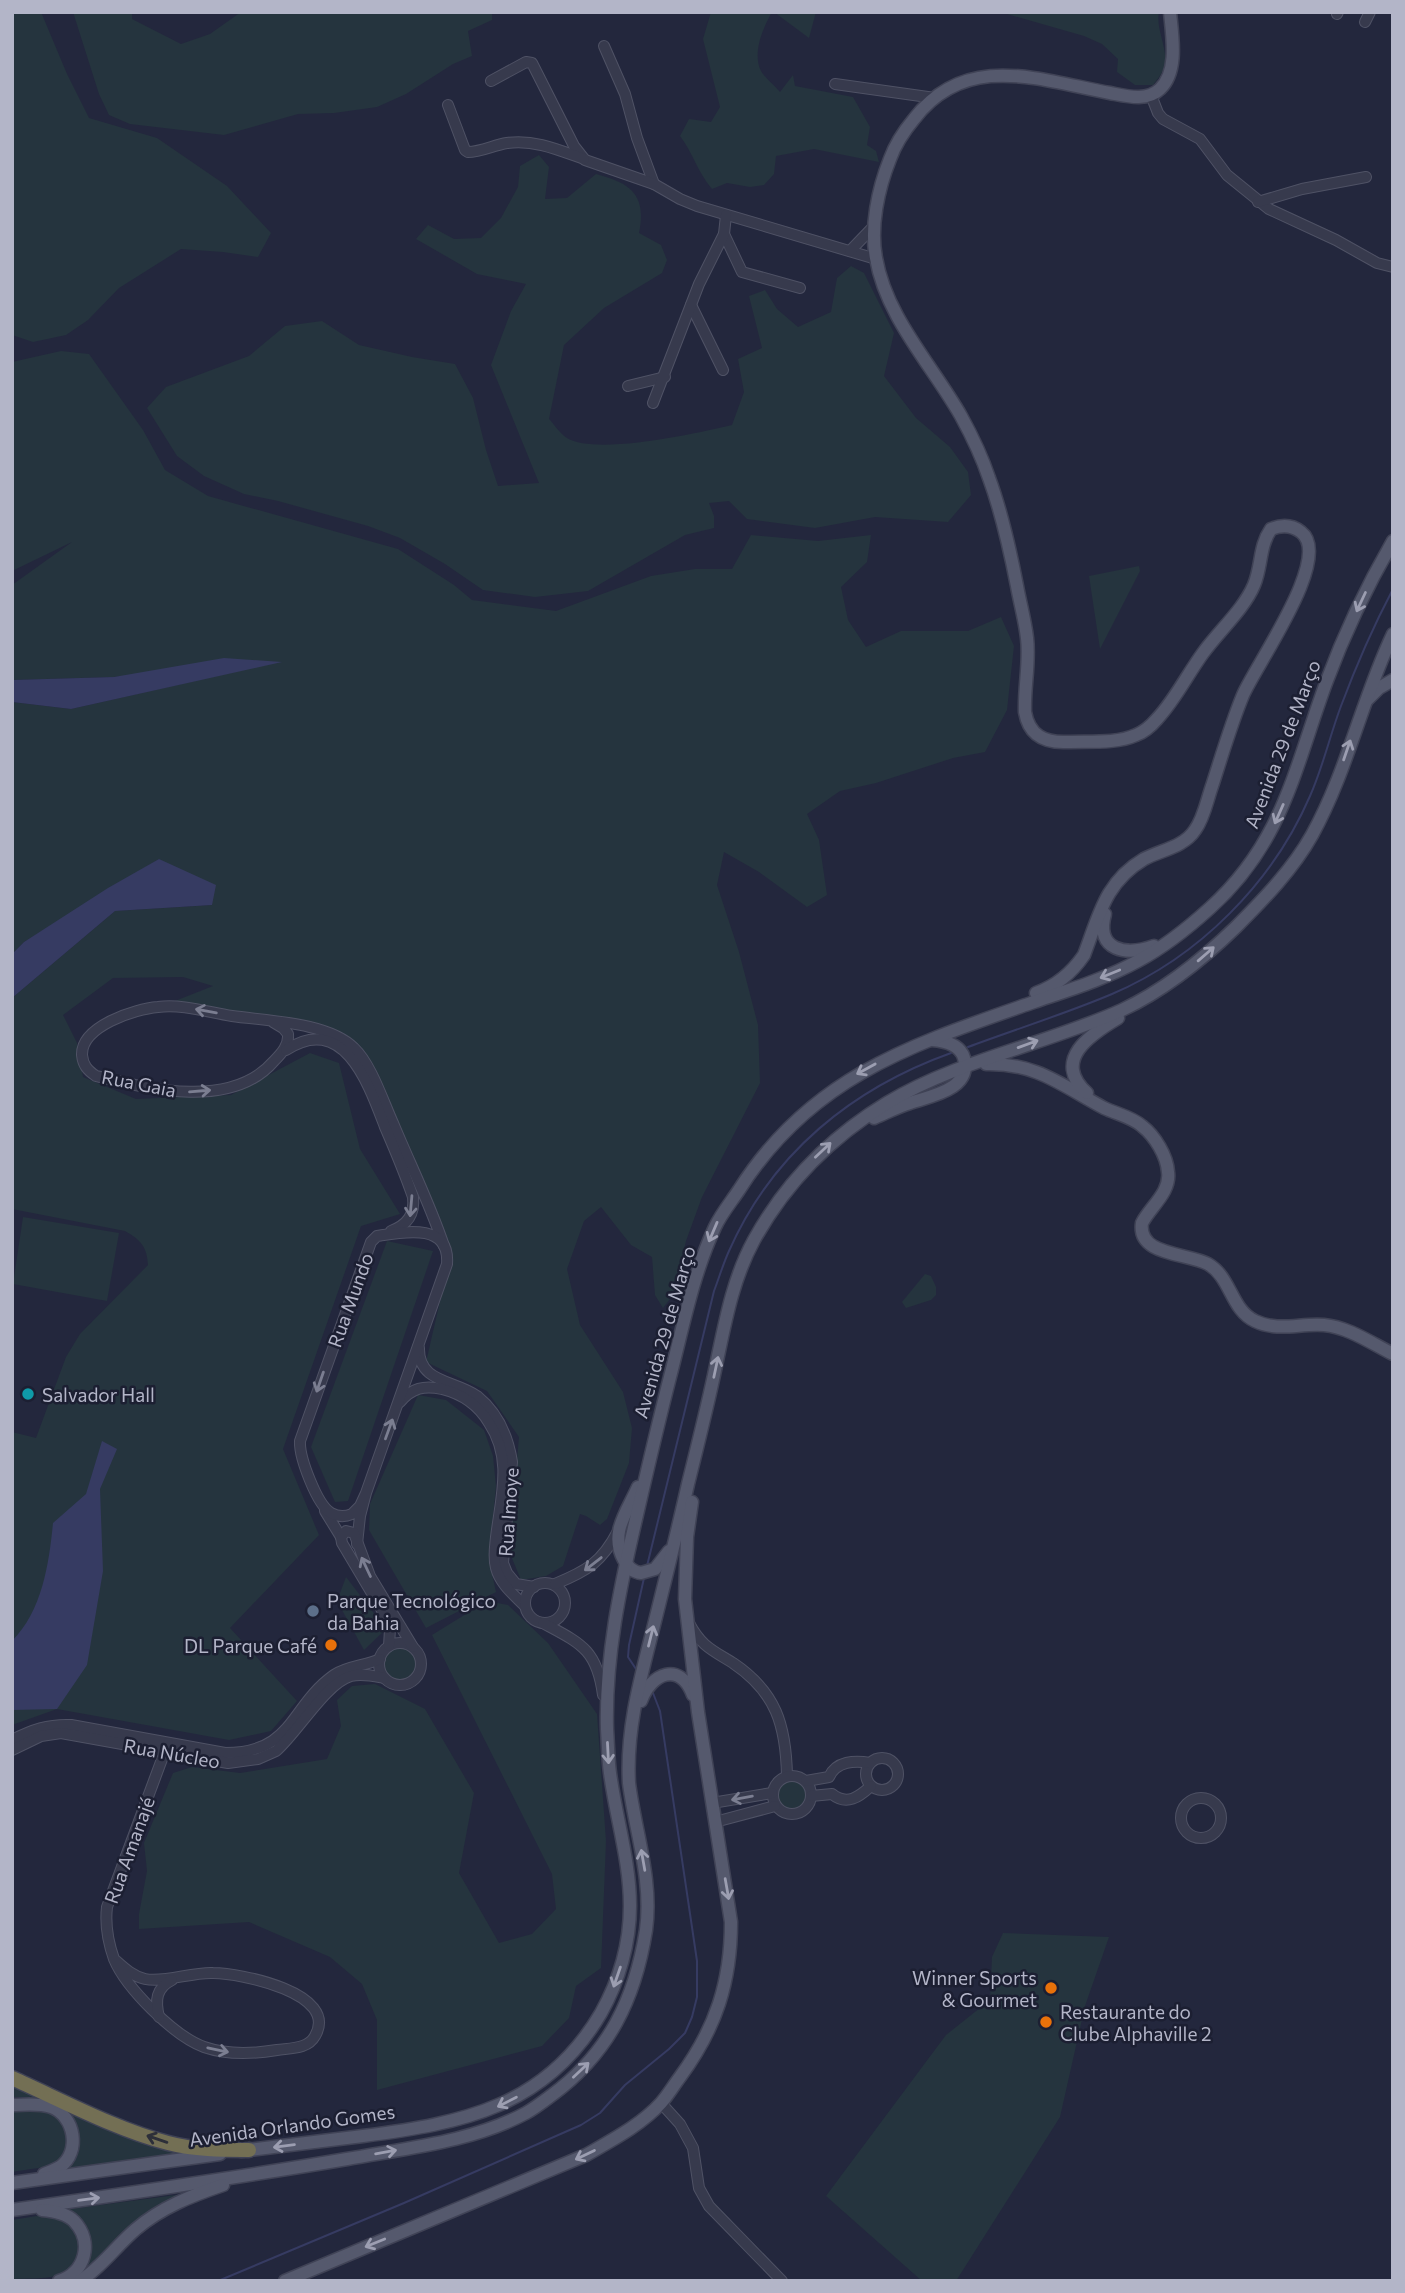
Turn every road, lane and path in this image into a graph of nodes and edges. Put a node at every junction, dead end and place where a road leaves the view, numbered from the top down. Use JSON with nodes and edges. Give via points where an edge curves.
{"nodes":[{"id":1,"x":1170,"y":12,"type":"edge"},
{"id":2,"x":604,"y":46,"type":"dead end"},
{"id":3,"x":491,"y":81,"type":"dead end"},
{"id":4,"x":835,"y":84,"type":"dead end"},
{"id":5,"x":1151,"y":95,"type":"junction"},
{"id":6,"x":934,"y":97,"type":"junction"},
{"id":7,"x":448,"y":105,"type":"dead end"},
{"id":8,"x":584,"y":160,"type":"junction"},
{"id":9,"x":1366,"y":177,"type":"dead end"},
{"id":10,"x":654,"y":184,"type":"junction"},
{"id":11,"x":1258,"y":202,"type":"junction"},
{"id":12,"x":726,"y":215,"type":"junction"},
{"id":13,"x":875,"y":225,"type":"junction"},
{"id":14,"x":724,"y":234,"type":"junction"},
{"id":15,"x":850,"y":251,"type":"junction"},
{"id":16,"x":876,"y":259,"type":"junction"},
{"id":17,"x":1393,"y":267,"type":"edge"},
{"id":18,"x":800,"y":288,"type":"dead end"},
{"id":19,"x":691,"y":305,"type":"junction"},
{"id":20,"x":723,"y":370,"type":"dead end"},
{"id":21,"x":664,"y":377,"type":"junction"},
{"id":22,"x":628,"y":386,"type":"dead end"},
{"id":23,"x":653,"y":403,"type":"dead end"},
{"id":24,"x":1393,"y":541,"type":"edge"},
{"id":25,"x":1393,"y":634,"type":"edge"},
{"id":26,"x":1393,"y":680,"type":"edge"},
{"id":27,"x":1363,"y":705,"type":"junction"},
{"id":28,"x":1128,"y":870,"type":"junction"},
{"id":29,"x":1169,"y":941,"type":"junction"},
{"id":30,"x":1151,"y":995,"type":"junction"},
{"id":31,"x":1002,"y":1013,"type":"junction"},
{"id":32,"x":273,"y":1022,"type":"junction"},
{"id":33,"x":928,"y":1040,"type":"junction"},
{"id":34,"x":282,"y":1052,"type":"junction"},
{"id":35,"x":970,"y":1066,"type":"junction"},
{"id":36,"x":1126,"y":1117,"type":"junction"},
{"id":37,"x":377,"y":1236,"type":"junction"},
{"id":38,"x":444,"y":1246,"type":"junction"},
{"id":39,"x":420,"y":1337,"type":"junction"},
{"id":40,"x":1393,"y":1354,"type":"edge"},
{"id":41,"x":710,"y":1391,"type":"junction"},
{"id":42,"x":397,"y":1405,"type":"junction"},
{"id":43,"x":657,"y":1430,"type":"junction"},
{"id":44,"x":366,"y":1493,"type":"junction"},
{"id":45,"x":324,"y":1507,"type":"junction"},
{"id":46,"x":618,"y":1531,"type":"junction"},
{"id":47,"x":341,"y":1537,"type":"junction"},
{"id":48,"x":675,"y":1540,"type":"junction"},
{"id":49,"x":358,"y":1544,"type":"junction"},
{"id":50,"x":628,"y":1566,"type":"junction"},
{"id":51,"x":555,"y":1584,"type":"junction"},
{"id":52,"x":534,"y":1587,"type":"junction"},
{"id":53,"x":525,"y":1606,"type":"junction"},
{"id":54,"x":543,"y":1623,"type":"junction"},
{"id":55,"x":689,"y":1623,"type":"junction"},
{"id":56,"x":389,"y":1646,"type":"junction"},
{"id":57,"x":413,"y":1647,"type":"junction"},
{"id":58,"x":715,"y":1653,"type":"junction"},
{"id":59,"x":380,"y":1659,"type":"junction"},
{"id":60,"x":693,"y":1665,"type":"junction"},
{"id":61,"x":384,"y":1678,"type":"junction"},
{"id":62,"x":698,"y":1712,"type":"junction"},
{"id":63,"x":607,"y":1723,"type":"junction"},
{"id":64,"x":631,"y":1727,"type":"junction"},
{"id":65,"x":12,"y":1740,"type":"edge"},
{"id":66,"x":166,"y":1748,"type":"junction"},
{"id":67,"x":12,"y":1750,"type":"edge"},
{"id":68,"x":870,"y":1763,"type":"junction"},
{"id":69,"x":787,"y":1776,"type":"junction"},
{"id":70,"x":830,"y":1777,"type":"junction"},
{"id":71,"x":806,"y":1781,"type":"junction"},
{"id":72,"x":871,"y":1786,"type":"junction"},
{"id":73,"x":772,"y":1793,"type":"junction"},
{"id":74,"x":832,"y":1794,"type":"junction"},
{"id":75,"x":811,"y":1796,"type":"junction"},
{"id":76,"x":712,"y":1803,"type":"junction"},
{"id":77,"x":775,"y":1806,"type":"junction"},
{"id":78,"x":715,"y":1822,"type":"junction"},
{"id":79,"x":1204,"y":1839,"type":"joint"},
{"id":80,"x":114,"y":1959,"type":"junction"},
{"id":81,"x":184,"y":1975,"type":"junction"},
{"id":82,"x":159,"y":2017,"type":"junction"},
{"id":83,"x":562,"y":2063,"type":"joint"},
{"id":84,"x":12,"y":2078,"type":"edge"},
{"id":85,"x":661,"y":2103,"type":"junction"},
{"id":86,"x":12,"y":2105,"type":"edge"},
{"id":87,"x":249,"y":2150,"type":"junction"},
{"id":88,"x":253,"y":2175,"type":"junction"},
{"id":89,"x":13,"y":2183,"type":"edge"},
{"id":90,"x":17,"y":2210,"type":"edge"},
{"id":91,"x":59,"y":2281,"type":"edge"},
{"id":92,"x":80,"y":2281,"type":"edge"},
{"id":93,"x":285,"y":2281,"type":"edge"},
{"id":94,"x":782,"y":2281,"type":"edge"}],
"edges":[{"from":1,"to":5,"type":"main road","via":[[1170,72],[1163,86]]},
{"from":2,"to":10,"type":"street"},
{"from":3,"to":8,"type":"street","via":[[531,63]]},
{"from":4,"to":6,"type":"street"},
{"from":5,"to":6,"type":"main road","via":[[1125,96],[999,75],[965,80]]},
{"from":5,"to":11,"type":"street","via":[[1158,113],[1200,139],[1227,176]]},
{"from":6,"to":13,"type":"main road","via":[[894,148]]},
{"from":7,"to":8,"type":"street","via":[[468,152],[525,142]]},
{"from":8,"to":10,"type":"street"},
{"from":9,"to":11,"type":"street"},
{"from":10,"to":12,"type":"street"},
{"from":11,"to":17,"type":"street"},
{"from":12,"to":14,"type":"street"},
{"from":12,"to":15,"type":"street"},
{"from":13,"to":15,"type":"street"},
{"from":13,"to":16,"type":"main road"},
{"from":14,"to":18,"type":"street","via":[[742,272]]},
{"from":14,"to":19,"type":"street"},
{"from":15,"to":16,"type":"street"},
{"from":16,"to":28,"type":"main road","via":[[898,318],[960,415],[990,480],[1027,639],[1025,699],[1033,733],[1061,743],[1117,740],[1143,732],[1160,717],[1247,597],[1271,529],[1294,528],[1308,540],[1305,576],[1242,696],[1194,831],[1181,843]]},
{"from":19,"to":20,"type":"street"},
{"from":19,"to":21,"type":"street"},
{"from":21,"to":22,"type":"street"},
{"from":21,"to":23,"type":"street"},
{"from":24,"to":29,"type":"main road","name":"Avenida 29 de Março","one_way":true,"via":[[1339,649],[1267,838],[1226,892]]},
{"from":25,"to":27,"type":"main road"},
{"from":26,"to":27,"type":"main road"},
{"from":30,"to":27,"type":"main road","one_way":true,"via":[[1235,928],[1295,860],[1330,798]]},
{"from":28,"to":29,"type":"main road","via":[[1107,908],[1104,936],[1109,944],[1126,952]]},
{"from":28,"to":31,"type":"main road","via":[[1109,891],[1084,955],[1072,970]]},
{"from":29,"to":31,"type":"main road","name":"Avenida 29 de Março","one_way":true,"via":[[1119,971]]},
{"from":35,"to":30,"type":"main road","one_way":true},
{"from":30,"to":36,"type":"main road","via":[[1085,1040],[1074,1057],[1080,1086]]},
{"from":31,"to":33,"type":"main road","name":"Avenida 29 de Março"},
{"from":32,"to":34,"type":"street","via":[[289,1036]]},
{"from":32,"to":34,"type":"street","name":"Rua Gaia","one_way":true,"via":[[158,1007],[107,1022],[93,1032],[83,1048],[83,1062],[96,1076],[185,1093],[246,1083],[268,1069]]},
{"from":32,"to":38,"type":"street","name":"Rua Gaia","via":[[333,1034],[361,1056]]},
{"from":33,"to":35,"type":"main road","via":[[955,1046]]},
{"from":33,"to":43,"type":"main road","name":"Avenida 29 de Março","one_way":true,"via":[[862,1070],[823,1097],[773,1143],[749,1174],[717,1223],[706,1250]]},
{"from":34,"to":37,"type":"street","name":"Rua Gaia","one_way":true,"via":[[304,1040],[335,1044],[358,1067],[370,1090],[414,1205],[403,1225]]},
{"from":35,"to":36,"type":"main road","via":[[1013,1064],[1035,1070]]},
{"from":41,"to":35,"type":"main road","one_way":true,"via":[[743,1261],[796,1178],[845,1131],[943,1093]]},
{"from":36,"to":40,"type":"main road","via":[[1146,1129],[1161,1150],[1168,1171],[1166,1187],[1142,1223],[1146,1242],[1216,1269],[1241,1309],[1255,1321],[1278,1328],[1335,1327]]},
{"from":37,"to":38,"type":"street","name":"Rua Mundo","via":[[426,1233]]},
{"from":37,"to":45,"type":"street","name":"Rua Mundo","one_way":true,"via":[[366,1253],[300,1441],[300,1452]]},
{"from":38,"to":39,"type":"street","via":[[447,1264]]},
{"from":39,"to":42,"type":"street"},
{"from":39,"to":52,"type":"street","name":"Rua Imoye","via":[[423,1368],[475,1395],[505,1432],[512,1471],[503,1563],[516,1584]]},
{"from":41,"to":48,"type":"main road"},
{"from":41,"to":55,"type":"main road","via":[[687,1537]]},
{"from":44,"to":42,"type":"street","one_way":true},
{"from":42,"to":53,"type":"street","name":"Rua Imoye","via":[[415,1389],[436,1388],[470,1402],[491,1424],[505,1471],[494,1552],[496,1569]]},
{"from":43,"to":46,"type":"main road"},
{"from":43,"to":50,"type":"main road","name":"Avenida 29 de Março"},
{"from":44,"to":45,"type":"street","via":[[360,1506],[346,1517]]},
{"from":44,"to":49,"type":"street"},
{"from":45,"to":47,"type":"street","name":"Rua Mundo"},
{"from":46,"to":50,"type":"main road","via":[[618,1549]]},
{"from":46,"to":51,"type":"street","one_way":true,"via":[[602,1557]]},
{"from":47,"to":49,"type":"street","via":[[350,1530]]},
{"from":47,"to":56,"type":"street","name":"Rua Mundo","via":[[386,1617]]},
{"from":48,"to":50,"type":"main road","via":[[650,1572]]},
{"from":64,"to":48,"type":"main road","one_way":true},
{"from":57,"to":49,"type":"street","one_way":true,"via":[[370,1576]]},
{"from":50,"to":63,"type":"main road","name":"Avenida 29 de Março","via":[[610,1668]]},
{"from":51,"to":52,"type":"street"},
{"from":51,"to":54,"type":"street","via":[[564,1597],[564,1611]]},
{"from":52,"to":53,"type":"street"},
{"from":53,"to":54,"type":"street","via":[[531,1617]]},
{"from":54,"to":63,"type":"street","via":[[565,1633],[589,1653],[598,1668]]},
{"from":55,"to":58,"type":"street","via":[[701,1643]]},
{"from":55,"to":60,"type":"main road"},
{"from":56,"to":57,"type":"street"},
{"from":56,"to":59,"type":"street"},
{"from":57,"to":61,"type":"street","via":[[422,1662],[415,1680],[397,1685]]},
{"from":58,"to":60,"type":"street","via":[[702,1653]]},
{"from":58,"to":69,"type":"street","via":[[748,1674],[772,1700],[784,1742]]},
{"from":59,"to":61,"type":"street"},
{"from":59,"to":66,"type":"street","name":"Rua Núcleo","via":[[337,1673],[280,1737],[255,1750],[225,1753]]},
{"from":60,"to":62,"type":"main road"},
{"from":61,"to":66,"type":"street","name":"Rua Núcleo","via":[[351,1676],[336,1684],[285,1744],[269,1756],[228,1763]]},
{"from":62,"to":64,"type":"main road","via":[[688,1684],[665,1674],[644,1691]]},
{"from":62,"to":76,"type":"main road"},
{"from":63,"to":83,"type":"main road","name":"Avenida 29 de Março","one_way":true,"via":[[609,1771],[629,1883],[628,1932],[608,1999]]},
{"from":88,"to":64,"type":"main road","name":"Avenida Orlando Gomes","one_way":true,"via":[[438,2143],[500,2126],[564,2086],[592,2059],[617,2023],[638,1970],[646,1927],[647,1895],[629,1783]]},
{"from":65,"to":66,"type":"street","name":"Rua Núcleo","via":[[56,1724]]},
{"from":66,"to":67,"type":"street","name":"Rua Núcleo","via":[[61,1733],[41,1736]]},
{"from":66,"to":80,"type":"street","name":"Rua Amanajé","via":[[107,1906]]},
{"from":68,"to":70,"type":"street","via":[[842,1764]]},
{"from":68,"to":72,"type":"street","via":[[866,1772]]},
{"from":68,"to":72,"type":"street","via":[[887,1759],[897,1774],[886,1789]]},
{"from":69,"to":71,"type":"street"},
{"from":69,"to":73,"type":"street","via":[[777,1781]]},
{"from":70,"to":71,"type":"street"},
{"from":70,"to":74,"type":"street"},
{"from":71,"to":75,"type":"street"},
{"from":72,"to":74,"type":"street","via":[[852,1799]]},
{"from":73,"to":76,"type":"street","one_way":true},
{"from":73,"to":77,"type":"street"},
{"from":74,"to":75,"type":"street"},
{"from":75,"to":77,"type":"street","via":[[807,1807],[797,1814]]},
{"from":76,"to":78,"type":"main road"},
{"from":77,"to":78,"type":"street"},
{"from":78,"to":85,"type":"main road","one_way":true,"via":[[730,1902],[728,1966],[709,2031]]},
{"from":79,"to":79,"type":"street","via":[[1216,1833],[1222,1816],[1217,1804],[1198,1798],[1183,1810],[1182,1823],[1188,1834]]},
{"from":80,"to":81,"type":"street","name":"Rua Amanajé","via":[[142,1979]]},
{"from":80,"to":82,"type":"street","name":"Rua Amanajé"},
{"from":81,"to":82,"type":"street","via":[[160,1989],[156,2002]]},
{"from":82,"to":81,"type":"street","name":"Rua Amanajé","one_way":true,"via":[[186,2038],[233,2053],[305,2045],[318,2030],[319,2017],[313,2007],[281,1988],[246,1976]]},
{"from":83,"to":87,"type":"main road","name":"Avenida Orlando Gomes","one_way":true,"via":[[517,2097],[460,2120]]},
{"from":87,"to":84,"type":"highway","one_way":true,"via":[[167,2143]]},
{"from":85,"to":93,"type":"main road","one_way":true,"via":[[586,2155]]},
{"from":85,"to":94,"type":"street","via":[[693,2148],[703,2197]]},
{"from":86,"to":89,"type":"main road","via":[[51,2107],[68,2121],[72,2135],[71,2153],[60,2167]]},
{"from":87,"to":89,"type":"main road","name":"Avenida Orlando Gomes"},
{"from":90,"to":88,"type":"main road","name":"Avenida Orlando Gomes","one_way":true},
{"from":88,"to":92,"type":"main road","via":[[165,2208]]},
{"from":90,"to":91,"type":"main road","via":[[61,2213],[80,2229],[82,2263],[76,2273]]}]}
